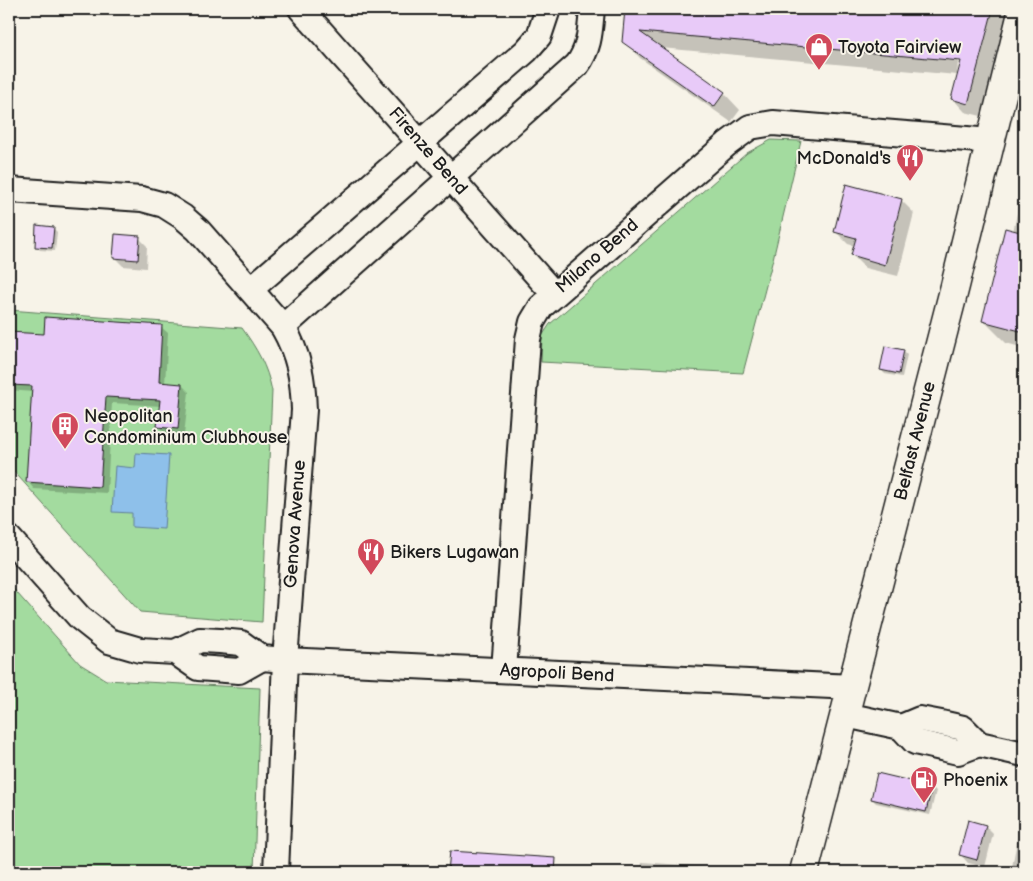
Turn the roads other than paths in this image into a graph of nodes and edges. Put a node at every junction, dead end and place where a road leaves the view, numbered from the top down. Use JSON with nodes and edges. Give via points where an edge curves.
{"nodes":[{"id":1,"x":301,"y":9,"type":"edge"},
{"id":2,"x":548,"y":9,"type":"edge"},
{"id":3,"x":592,"y":9,"type":"edge"},
{"id":4,"x":1023,"y":9,"type":"edge"},
{"id":5,"x":1017,"y":66,"type":"edge"},
{"id":6,"x":991,"y":141,"type":"junction"},
{"id":7,"x":421,"y":144,"type":"junction"},
{"id":8,"x":451,"y":178,"type":"junction"},
{"id":9,"x":9,"y":190,"type":"edge"},
{"id":10,"x":251,"y":289,"type":"junction"},
{"id":11,"x":554,"y":294,"type":"junction"},
{"id":12,"x":284,"y":327,"type":"junction"},
{"id":13,"x":9,"y":538,"type":"edge"},
{"id":14,"x":273,"y":659,"type":"junction"},
{"id":15,"x":504,"y":670,"type":"junction"},
{"id":16,"x":853,"y":687,"type":"junction"},
{"id":17,"x":846,"y":715,"type":"junction"},
{"id":18,"x":1024,"y":754,"type":"edge"},
{"id":19,"x":276,"y":872,"type":"edge"},
{"id":20,"x":804,"y":872,"type":"edge"}],
"edges":[{"from":1,"to":7,"type":"street","name":"Firenze Bend"},
{"from":2,"to":7,"type":"street","via":[[539,36],[526,51]]},
{"from":3,"to":8,"type":"street","via":[[590,38],[585,55],[577,65]]},
{"from":4,"to":5,"type":"main road","name":"Belfast Avenue"},
{"from":5,"to":6,"type":"main road","name":"Belfast Avenue"},
{"from":6,"to":11,"type":"street","name":"Milano Bend","via":[[773,123],[750,127]]},
{"from":6,"to":16,"type":"main road","name":"Belfast Avenue"},
{"from":7,"to":8,"type":"street","name":"Firenze Bend"},
{"from":7,"to":10,"type":"street"},
{"from":8,"to":11,"type":"street","name":"Firenze Bend"},
{"from":8,"to":12,"type":"street"},
{"from":9,"to":10,"type":"street","name":"Genova Avenue","via":[[142,199],[164,206],[183,216],[198,230]]},
{"from":10,"to":12,"type":"street","name":"Genova Avenue"},
{"from":11,"to":15,"type":"street","name":"Milano Bend","via":[[532,322],[528,339]]},
{"from":12,"to":14,"type":"street","name":"Genova Avenue","via":[[300,365],[304,410]]},
{"from":13,"to":14,"type":"street","via":[[80,618],[109,641],[140,650],[175,652],[200,640],[240,643]]},
{"from":14,"to":15,"type":"street","name":"Agropoli Bend"},
{"from":14,"to":19,"type":"street","name":"Genova Avenue"},
{"from":15,"to":16,"type":"street","name":"Agropoli Bend"},
{"from":16,"to":17,"type":"main road","name":"Belfast Avenue"},
{"from":17,"to":18,"type":"street","via":[[901,727],[920,719],[941,723],[963,728],[979,744]]},
{"from":17,"to":20,"type":"main road","name":"Belfast Avenue"}]}
